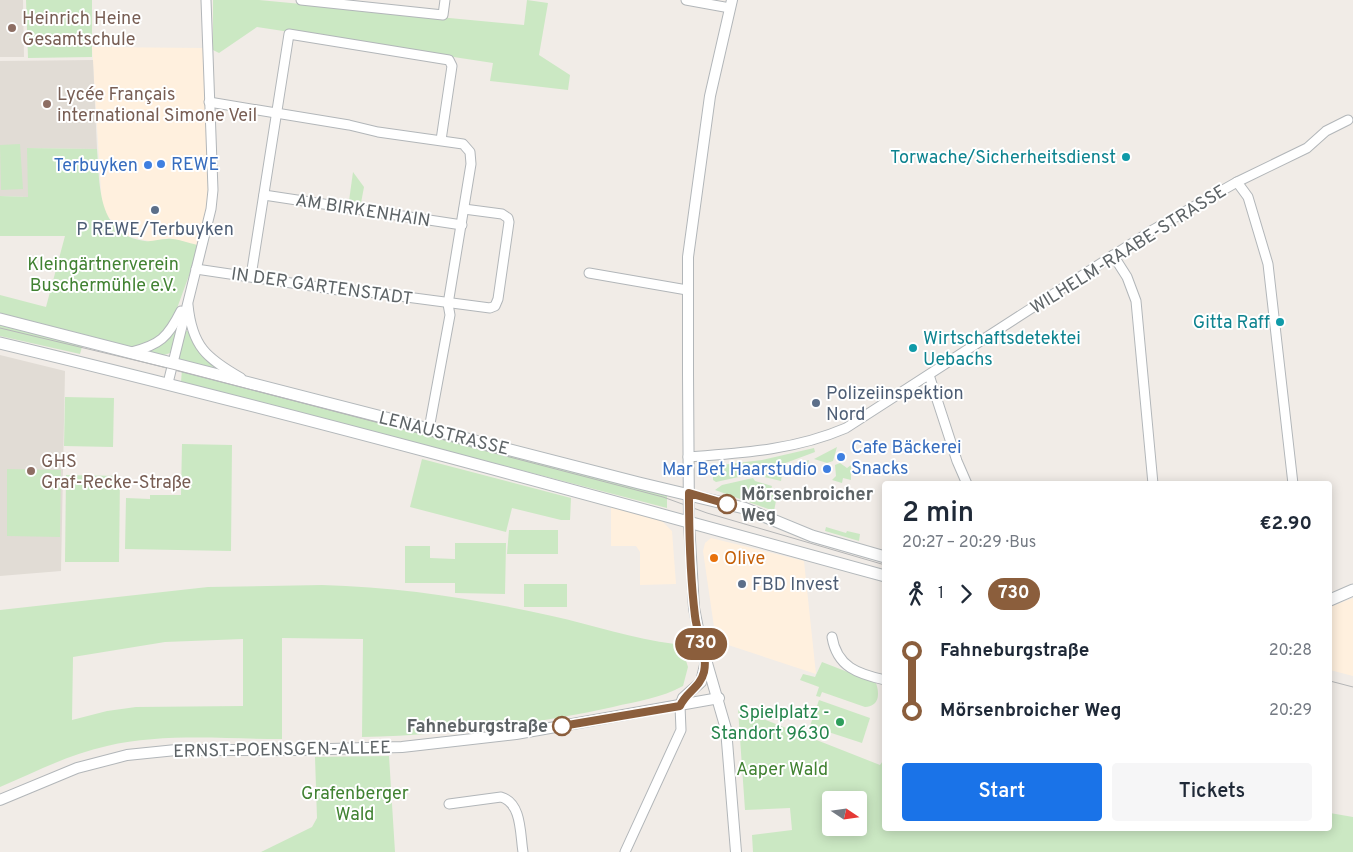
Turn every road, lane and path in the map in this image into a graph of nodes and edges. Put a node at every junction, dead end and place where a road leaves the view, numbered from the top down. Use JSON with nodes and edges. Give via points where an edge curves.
{"nodes":[{"id":1,"x":206,"y":0,"type":"edge"},
{"id":2,"x":301,"y":0,"type":"edge"},
{"id":3,"x":445,"y":0,"type":"edge"},
{"id":4,"x":686,"y":0,"type":"edge"},
{"id":5,"x":731,"y":4,"type":"edge"},
{"id":6,"x":209,"y":102,"type":"junction"},
{"id":7,"x":277,"y":114,"type":"junction"},
{"id":8,"x":1348,"y":120,"type":"dead end"},
{"id":9,"x":441,"y":140,"type":"junction"},
{"id":10,"x":1237,"y":182,"type":"junction"},
{"id":11,"x":264,"y":195,"type":"junction"},
{"id":12,"x":464,"y":209,"type":"junction"},
{"id":13,"x":462,"y":225,"type":"junction"},
{"id":14,"x":1113,"y":255,"type":"junction"},
{"id":15,"x":196,"y":269,"type":"junction"},
{"id":16,"x":589,"y":273,"type":"dead end"},
{"id":17,"x":251,"y":276,"type":"junction"},
{"id":18,"x":687,"y":290,"type":"junction"},
{"id":19,"x":188,"y":297,"type":"junction"},
{"id":20,"x":448,"y":304,"type":"junction"},
{"id":21,"x":0,"y":319,"type":"edge"},
{"id":22,"x":0,"y":342,"type":"edge"},
{"id":23,"x":131,"y":352,"type":"junction"},
{"id":24,"x":174,"y":362,"type":"junction"},
{"id":25,"x":930,"y":375,"type":"junction"},
{"id":26,"x":168,"y":383,"type":"junction"},
{"id":27,"x":249,"y":383,"type":"junction"},
{"id":28,"x":428,"y":429,"type":"junction"},
{"id":29,"x":688,"y":457,"type":"junction"},
{"id":30,"x":966,"y":481,"type":"edge"},
{"id":31,"x":1154,"y":481,"type":"edge"},
{"id":32,"x":1293,"y":481,"type":"edge"},
{"id":33,"x":689,"y":493,"type":"junction"},
{"id":34,"x":689,"y":523,"type":"junction"},
{"id":35,"x":882,"y":556,"type":"edge"},
{"id":36,"x":882,"y":575,"type":"edge"},
{"id":37,"x":1353,"y":590,"type":"edge"},
{"id":38,"x":1332,"y":599,"type":"edge"},
{"id":39,"x":832,"y":637,"type":"dead end"},
{"id":40,"x":706,"y":660,"type":"junction"},
{"id":41,"x":882,"y":679,"type":"edge"},
{"id":42,"x":719,"y":698,"type":"junction"},
{"id":43,"x":680,"y":706,"type":"junction"},
{"id":44,"x":0,"y":800,"type":"edge"},
{"id":45,"x":449,"y":804,"type":"dead end"},
{"id":46,"x":523,"y":852,"type":"edge"},
{"id":47,"x":625,"y":852,"type":"edge"},
{"id":48,"x":736,"y":852,"type":"edge"}],
"edges":[{"from":1,"to":6,"type":"street"},
{"from":2,"to":3,"type":"street","via":[[443,15]]},
{"from":4,"to":5,"type":"street"},
{"from":5,"to":18,"type":"street","via":[[710,96],[688,257]]},
{"from":6,"to":7,"type":"street"},
{"from":6,"to":15,"type":"street","via":[[213,190]]},
{"from":7,"to":9,"type":"street"},
{"from":7,"to":9,"type":"street","via":[[289,34],[450,61],[452,66]]},
{"from":7,"to":11,"type":"street"},
{"from":8,"to":10,"type":"street","name":"WILHELM-RAABE-STRASSE","via":[[1326,131],[1307,148]]},
{"from":9,"to":12,"type":"street","via":[[463,144],[470,152]]},
{"from":10,"to":14,"type":"street","name":"WILHELM-RAABE-STRASSE"},
{"from":10,"to":32,"type":"street","via":[[1248,197],[1268,264]]},
{"from":11,"to":13,"type":"street","name":"AM BIRKENHAIN"},
{"from":11,"to":17,"type":"street"},
{"from":12,"to":13,"type":"street"},
{"from":12,"to":20,"type":"street","name":"IN DER GARTENSTADT","via":[[502,214],[508,218],[498,299],[490,308]]},
{"from":13,"to":20,"type":"street"},
{"from":14,"to":25,"type":"street","name":"WILHELM-RAABE-STRASSE"},
{"from":14,"to":31,"type":"street","via":[[1127,277],[1136,301]]},
{"from":15,"to":17,"type":"street","name":"IN DER GARTENSTADT"},
{"from":15,"to":19,"type":"street"},
{"from":16,"to":18,"type":"street"},
{"from":17,"to":20,"type":"street","name":"IN DER GARTENSTADT"},
{"from":18,"to":29,"type":"street"},
{"from":19,"to":23,"type":"street","via":[[164,338],[150,348]]},
{"from":19,"to":24,"type":"street"},
{"from":19,"to":27,"type":"street","via":[[190,327],[204,352],[219,366]]},
{"from":20,"to":28,"type":"street","via":[[450,315]]},
{"from":21,"to":23,"type":"main road","name":"LENAUSTRASSE"},
{"from":22,"to":26,"type":"main road","name":"LENAUSTRASSE"},
{"from":23,"to":24,"type":"main road","name":"LENAUSTRASSE"},
{"from":24,"to":26,"type":"street"},
{"from":24,"to":27,"type":"main road","name":"LENAUSTRASSE"},
{"from":25,"to":29,"type":"street","name":"WILHELM-RAABE-STRASSE","via":[[861,420],[828,436],[778,449]]},
{"from":25,"to":30,"type":"street"},
{"from":26,"to":34,"type":"main road","name":"LENAUSTRASSE","via":[[555,484]]},
{"from":27,"to":28,"type":"main road","name":"LENAUSTRASSE"},
{"from":28,"to":33,"type":"main road","name":"LENAUSTRASSE"},
{"from":29,"to":33,"type":"street"},
{"from":33,"to":34,"type":"street"},
{"from":33,"to":35,"type":"main road","name":"LENAUSTRASSE","via":[[744,508],[812,536]]},
{"from":34,"to":36,"type":"main road","name":"LENAUSTRASSE"},
{"from":34,"to":40,"type":"street","via":[[693,595]]},
{"from":37,"to":38,"type":"main road"},
{"from":39,"to":41,"type":"street","via":[[834,650],[842,662]]},
{"from":40,"to":42,"type":"street"},
{"from":40,"to":43,"type":"street","via":[[701,682],[683,698]]},
{"from":42,"to":43,"type":"street","name":"ERNST-POENSGEN-ALLEE"},
{"from":42,"to":48,"type":"street","via":[[727,735]]},
{"from":43,"to":44,"type":"street","name":"ERNST-POENSGEN-ALLEE","via":[[516,734],[402,747],[176,750],[127,755],[76,768]]},
{"from":43,"to":47,"type":"street","via":[[681,730]]},
{"from":45,"to":46,"type":"street","via":[[501,797],[507,799],[517,814]]}]}
